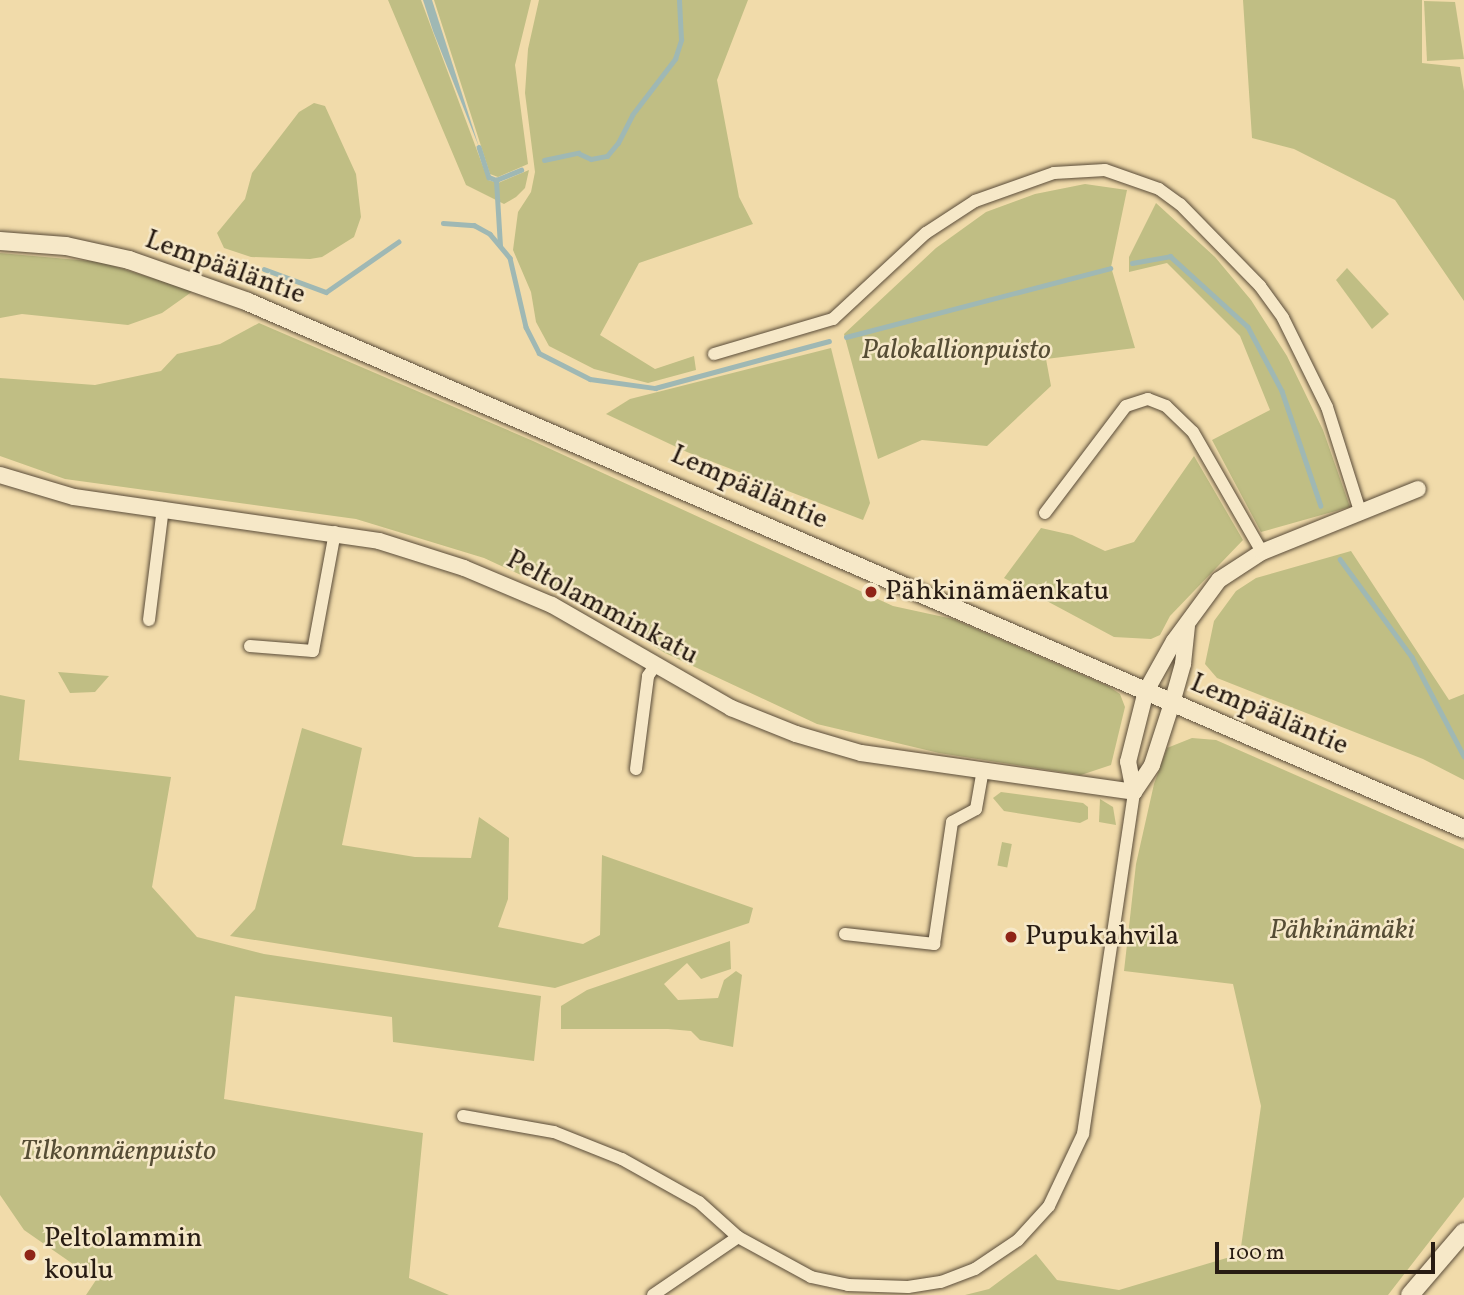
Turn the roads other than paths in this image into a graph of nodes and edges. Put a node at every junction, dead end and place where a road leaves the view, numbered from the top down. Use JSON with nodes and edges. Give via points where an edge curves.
{"nodes":[{"id":1,"x":0,"y":241,"type":"edge"},
{"id":2,"x":714,"y":354,"type":"dead end"},
{"id":3,"x":0,"y":475,"type":"edge"},
{"id":4,"x":1418,"y":489,"type":"dead end"},
{"id":5,"x":163,"y":508,"type":"junction"},
{"id":6,"x":1045,"y":513,"type":"dead end"},
{"id":7,"x":1361,"y":514,"type":"junction"},
{"id":8,"x":335,"y":532,"type":"junction"},
{"id":9,"x":1262,"y":552,"type":"junction"},
{"id":10,"x":149,"y":620,"type":"dead end"},
{"id":11,"x":1187,"y":626,"type":"junction"},
{"id":12,"x":250,"y":646,"type":"dead end"},
{"id":13,"x":656,"y":664,"type":"junction"},
{"id":14,"x":1146,"y":691,"type":"junction"},
{"id":15,"x":1172,"y":703,"type":"junction"},
{"id":16,"x":636,"y":769,"type":"dead end"},
{"id":17,"x":982,"y":770,"type":"junction"},
{"id":18,"x":1135,"y":792,"type":"junction"},
{"id":19,"x":1464,"y":828,"type":"edge"},
{"id":20,"x":845,"y":934,"type":"dead end"},
{"id":21,"x":463,"y":1116,"type":"dead end"},
{"id":22,"x":1464,"y":1232,"type":"edge"},
{"id":23,"x":738,"y":1237,"type":"junction"},
{"id":24,"x":653,"y":1295,"type":"edge"},
{"id":25,"x":1410,"y":1295,"type":"edge"}],
"edges":[{"from":1,"to":14,"type":"main road","name":"Lempääläntie","via":[[66,246],[130,260],[248,302]]},
{"from":2,"to":7,"type":"street","via":[[833,318],[926,233],[975,201],[1046,175],[1105,170],[1158,189],[1180,204],[1260,286],[1283,318],[1328,407]]},
{"from":3,"to":5,"type":"street","name":"Peltolamminkatu","via":[[46,491]]},
{"from":4,"to":7,"type":"street"},
{"from":5,"to":8,"type":"street","name":"Peltolamminkatu"},
{"from":5,"to":10,"type":"street"},
{"from":6,"to":9,"type":"street","via":[[1126,406],[1147,398],[1166,406],[1193,432]]},
{"from":7,"to":9,"type":"street"},
{"from":8,"to":12,"type":"street","via":[[313,651]]},
{"from":8,"to":13,"type":"street","name":"Peltolamminkatu","via":[[415,552],[513,587]]},
{"from":9,"to":11,"type":"street","via":[[1219,580]]},
{"from":11,"to":14,"type":"street"},
{"from":11,"to":15,"type":"street","via":[[1184,664]]},
{"from":13,"to":16,"type":"street","via":[[648,676]]},
{"from":13,"to":17,"type":"street","name":"Peltolamminkatu","via":[[731,708],[796,734],[861,753]]},
{"from":14,"to":15,"type":"main road","name":"Lempääläntie"},
{"from":14,"to":18,"type":"street","via":[[1128,762]]},
{"from":15,"to":18,"type":"street","via":[[1152,765]]},
{"from":15,"to":19,"type":"main road","name":"Lempääläntie"},
{"from":17,"to":18,"type":"street","name":"Peltolamminkatu"},
{"from":17,"to":20,"type":"street","via":[[976,809],[952,822],[934,944]]},
{"from":18,"to":23,"type":"street","via":[[1088,1117],[1062,1186],[1034,1224],[975,1269],[941,1282],[908,1287],[848,1285],[811,1277]]},
{"from":21,"to":23,"type":"street","via":[[554,1132],[622,1159],[699,1202]]},
{"from":22,"to":25,"type":"main road"},
{"from":23,"to":24,"type":"street"}]}
